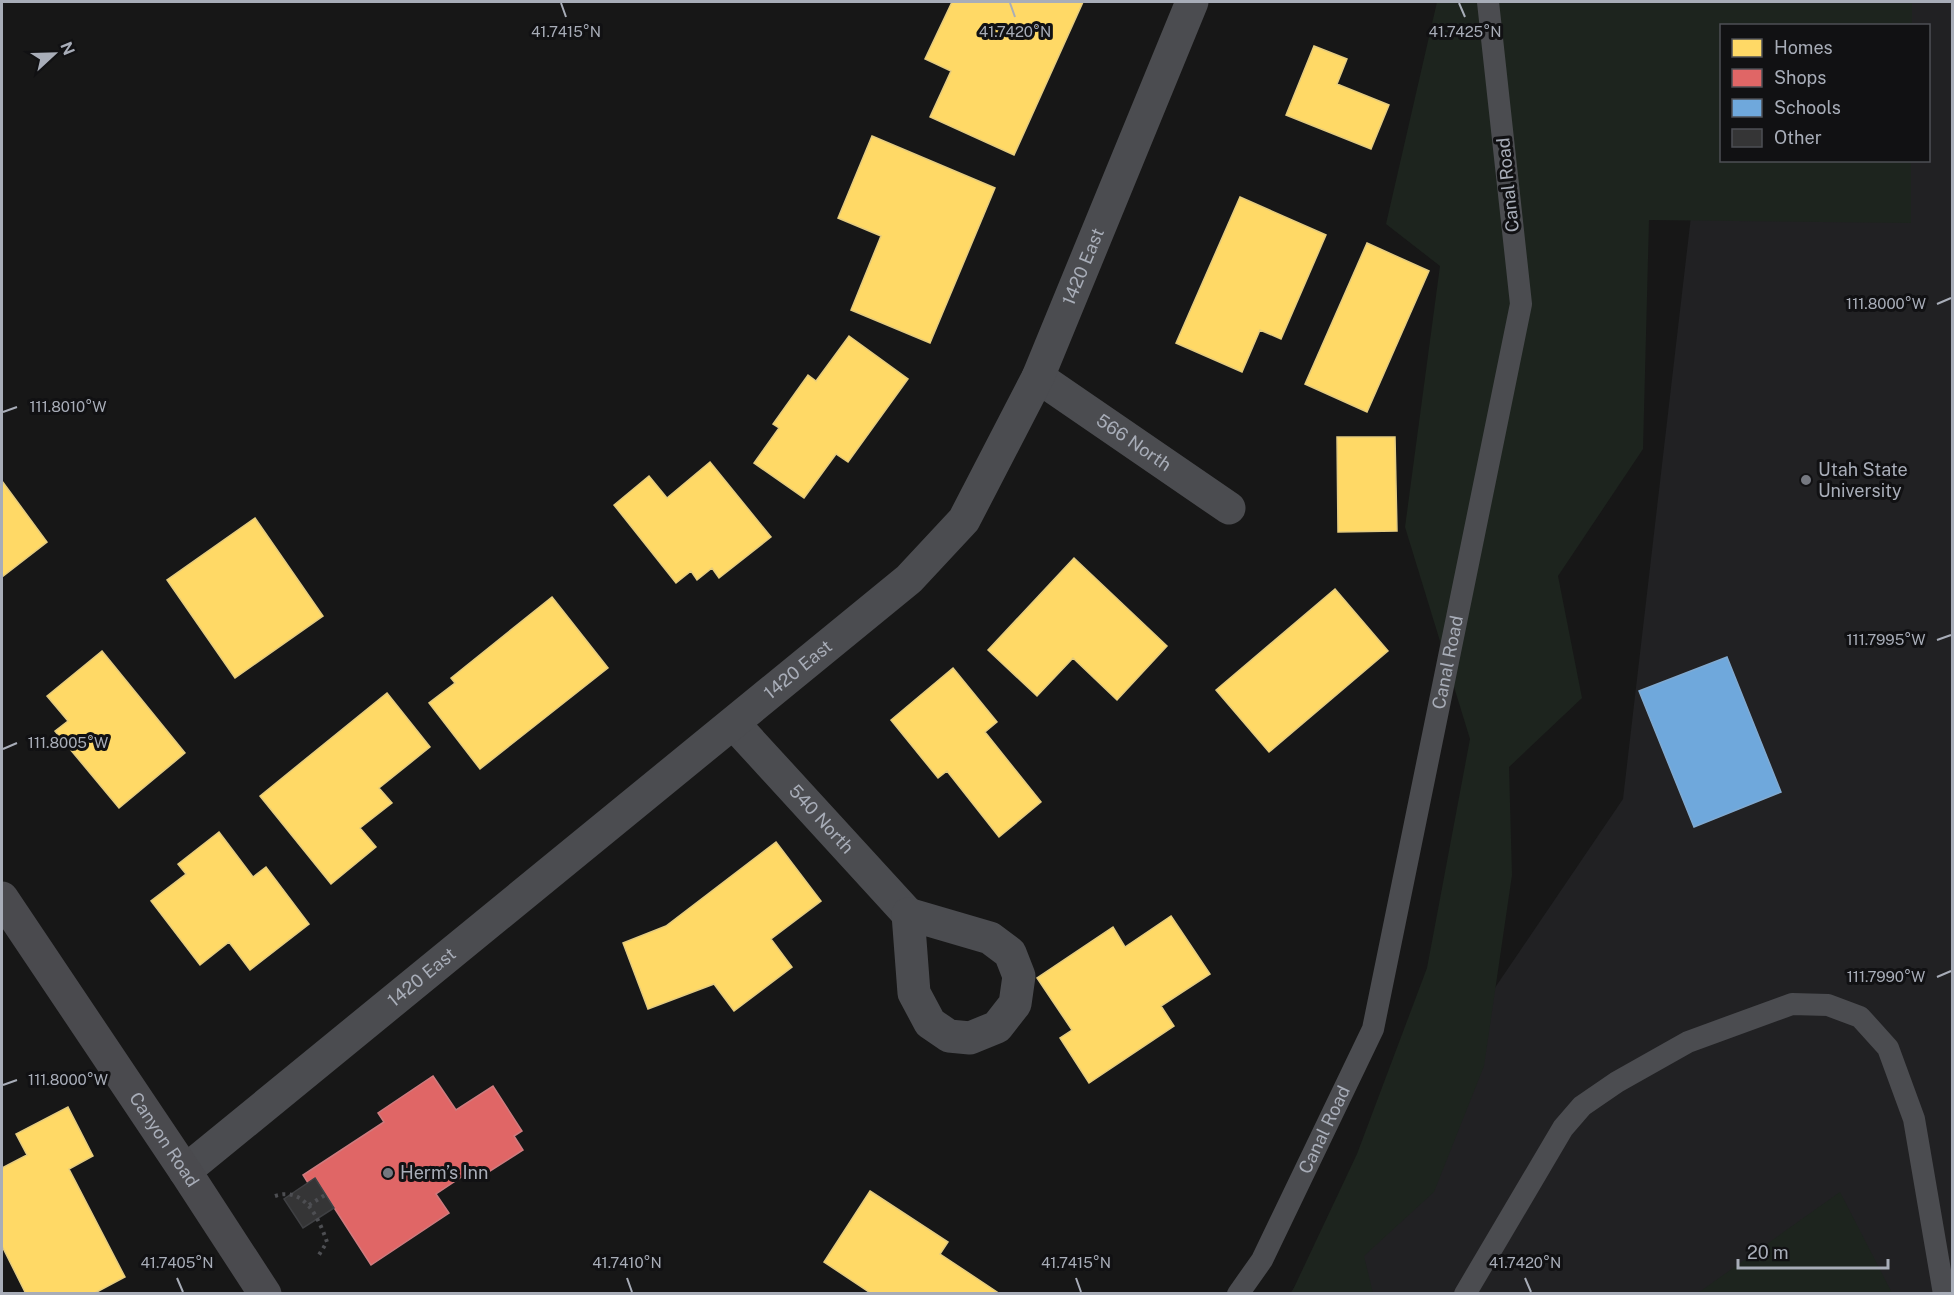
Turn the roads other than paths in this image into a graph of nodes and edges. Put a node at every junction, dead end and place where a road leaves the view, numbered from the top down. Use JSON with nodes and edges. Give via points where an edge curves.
{"nodes":[{"id":1,"x":1192,"y":2,"type":"edge"},
{"id":2,"x":1488,"y":2,"type":"edge"},
{"id":3,"x":1038,"y":377,"type":"junction"},
{"id":4,"x":1229,"y":508,"type":"dead end"},
{"id":5,"x":734,"y":724,"type":"junction"},
{"id":6,"x":2,"y":898,"type":"edge"},
{"id":7,"x":908,"y":914,"type":"dead end"},
{"id":8,"x":185,"y":1171,"type":"junction"},
{"id":9,"x":265,"y":1293,"type":"edge"},
{"id":10,"x":1238,"y":1293,"type":"edge"},
{"id":11,"x":1465,"y":1293,"type":"edge"},
{"id":12,"x":1944,"y":1293,"type":"edge"}],
"edges":[{"from":1,"to":3,"type":"street","name":"1420 East"},
{"from":2,"to":10,"type":"lane","name":"Canal Road","via":[[1521,304],[1373,1029],[1262,1260]]},
{"from":3,"to":4,"type":"street","name":"566 North"},
{"from":3,"to":5,"type":"street","name":"1420 East","via":[[964,520],[909,579]]},
{"from":5,"to":7,"type":"street","name":"540 North"},
{"from":5,"to":8,"type":"street","name":"1420 East"},
{"from":6,"to":8,"type":"street","name":"Canyon Road"},
{"from":8,"to":9,"type":"street","name":"Canyon Road"},
{"from":11,"to":12,"type":"lane","via":[[1563,1128],[1582,1106],[1688,1042],[1792,1004],[1828,1005],[1860,1017],[1888,1048],[1914,1119]]}]}
